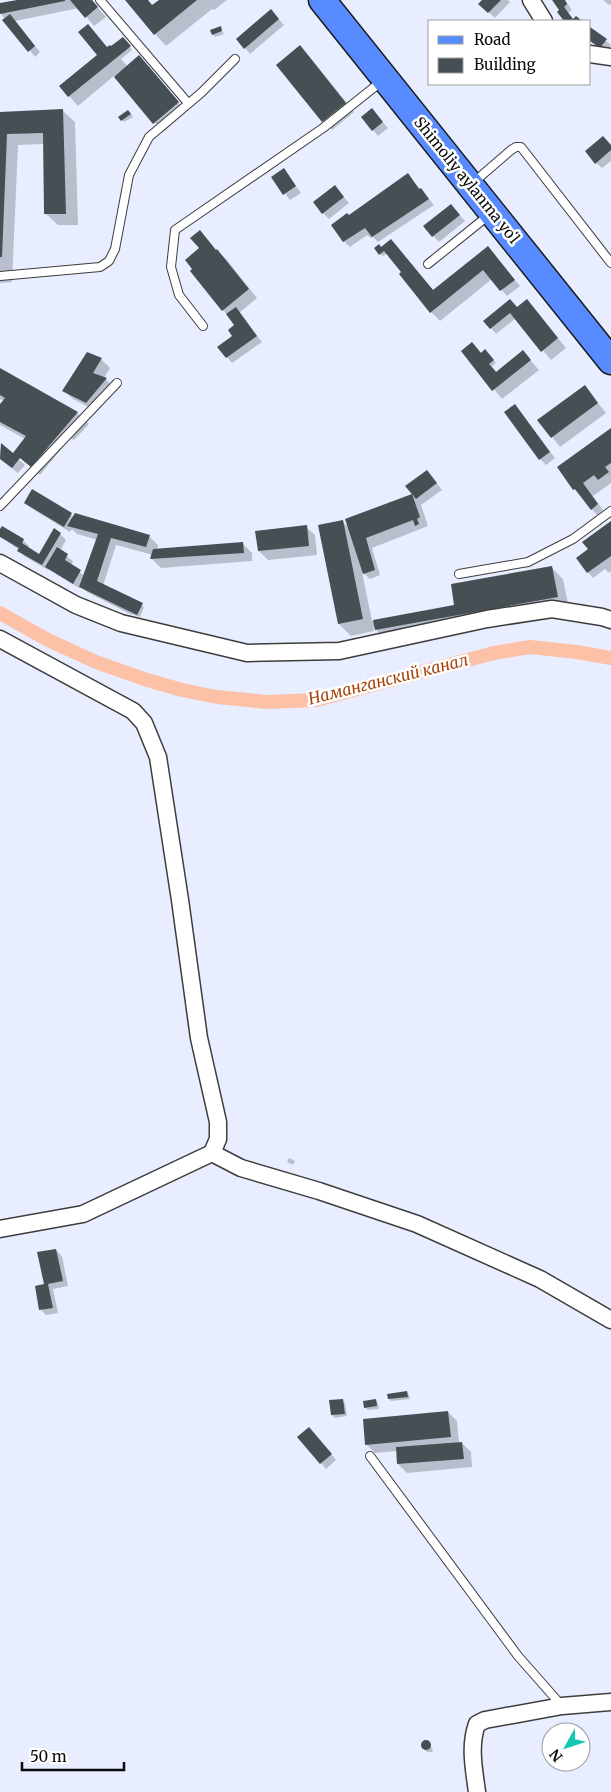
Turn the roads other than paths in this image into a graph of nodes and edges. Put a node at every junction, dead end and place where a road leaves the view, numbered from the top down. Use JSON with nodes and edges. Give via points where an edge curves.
{"nodes":[{"id":1,"x":100,"y":0,"type":"edge"},
{"id":2,"x":322,"y":0,"type":"edge"},
{"id":3,"x":531,"y":0,"type":"edge"},
{"id":4,"x":543,"y":20,"type":"edge"},
{"id":5,"x":591,"y":54,"type":"edge"},
{"id":6,"x":611,"y":57,"type":"edge"},
{"id":7,"x":235,"y":59,"type":"dead end"},
{"id":8,"x":385,"y":78,"type":"junction"},
{"id":9,"x":188,"y":103,"type":"junction"},
{"id":10,"x":471,"y":185,"type":"junction"},
{"id":11,"x":492,"y":212,"type":"junction"},
{"id":12,"x":611,"y":262,"type":"edge"},
{"id":13,"x":428,"y":264,"type":"dead end"},
{"id":14,"x":0,"y":276,"type":"edge"},
{"id":15,"x":203,"y":326,"type":"dead end"},
{"id":16,"x":609,"y":354,"type":"edge"},
{"id":17,"x":117,"y":383,"type":"dead end"},
{"id":18,"x":0,"y":506,"type":"edge"},
{"id":19,"x":611,"y":511,"type":"edge"},
{"id":20,"x":0,"y":563,"type":"edge"},
{"id":21,"x":458,"y":574,"type":"dead end"},
{"id":22,"x":611,"y":620,"type":"edge"},
{"id":23,"x":0,"y":639,"type":"edge"},
{"id":24,"x":212,"y":1153,"type":"junction"},
{"id":25,"x":0,"y":1229,"type":"edge"},
{"id":26,"x":611,"y":1320,"type":"edge"},
{"id":27,"x":370,"y":1456,"type":"dead end"},
{"id":28,"x":611,"y":1702,"type":"edge"},
{"id":29,"x":562,"y":1706,"type":"junction"},
{"id":30,"x":477,"y":1792,"type":"edge"}],
"edges":[{"from":1,"to":9,"type":"lane"},
{"from":2,"to":8,"type":"main road","name":"Shimoliy aylanma yoʻl"},
{"from":3,"to":4,"type":"street"},
{"from":5,"to":6,"type":"street"},
{"from":7,"to":9,"type":"lane"},
{"from":8,"to":10,"type":"main road","name":"Shimoliy aylanma yoʻl"},
{"from":8,"to":15,"type":"lane","via":[[323,128],[175,230],[171,267],[179,296]]},
{"from":9,"to":14,"type":"lane","via":[[149,137],[129,175],[115,249],[109,261],[100,267]]},
{"from":10,"to":11,"type":"main road","name":"Shimoliy aylanma yoʻl"},
{"from":10,"to":12,"type":"lane","via":[[511,150],[521,147]]},
{"from":11,"to":13,"type":"lane"},
{"from":11,"to":16,"type":"main road","name":"Shimoliy aylanma yoʻl"},
{"from":17,"to":18,"type":"lane"},
{"from":19,"to":21,"type":"lane","via":[[573,539],[528,562]]},
{"from":20,"to":22,"type":"street","via":[[76,605],[120,623],[247,653],[339,651],[487,619],[552,609]]},
{"from":23,"to":24,"type":"street","via":[[133,710],[144,723],[158,757],[199,1038],[218,1122],[218,1138]]},
{"from":24,"to":25,"type":"street","via":[[83,1214]]},
{"from":24,"to":26,"type":"street","via":[[241,1168],[417,1224],[540,1279]]},
{"from":27,"to":29,"type":"lane","via":[[518,1656]]},
{"from":28,"to":29,"type":"street"},
{"from":29,"to":30,"type":"street","via":[[477,1724],[473,1734]]}]}
